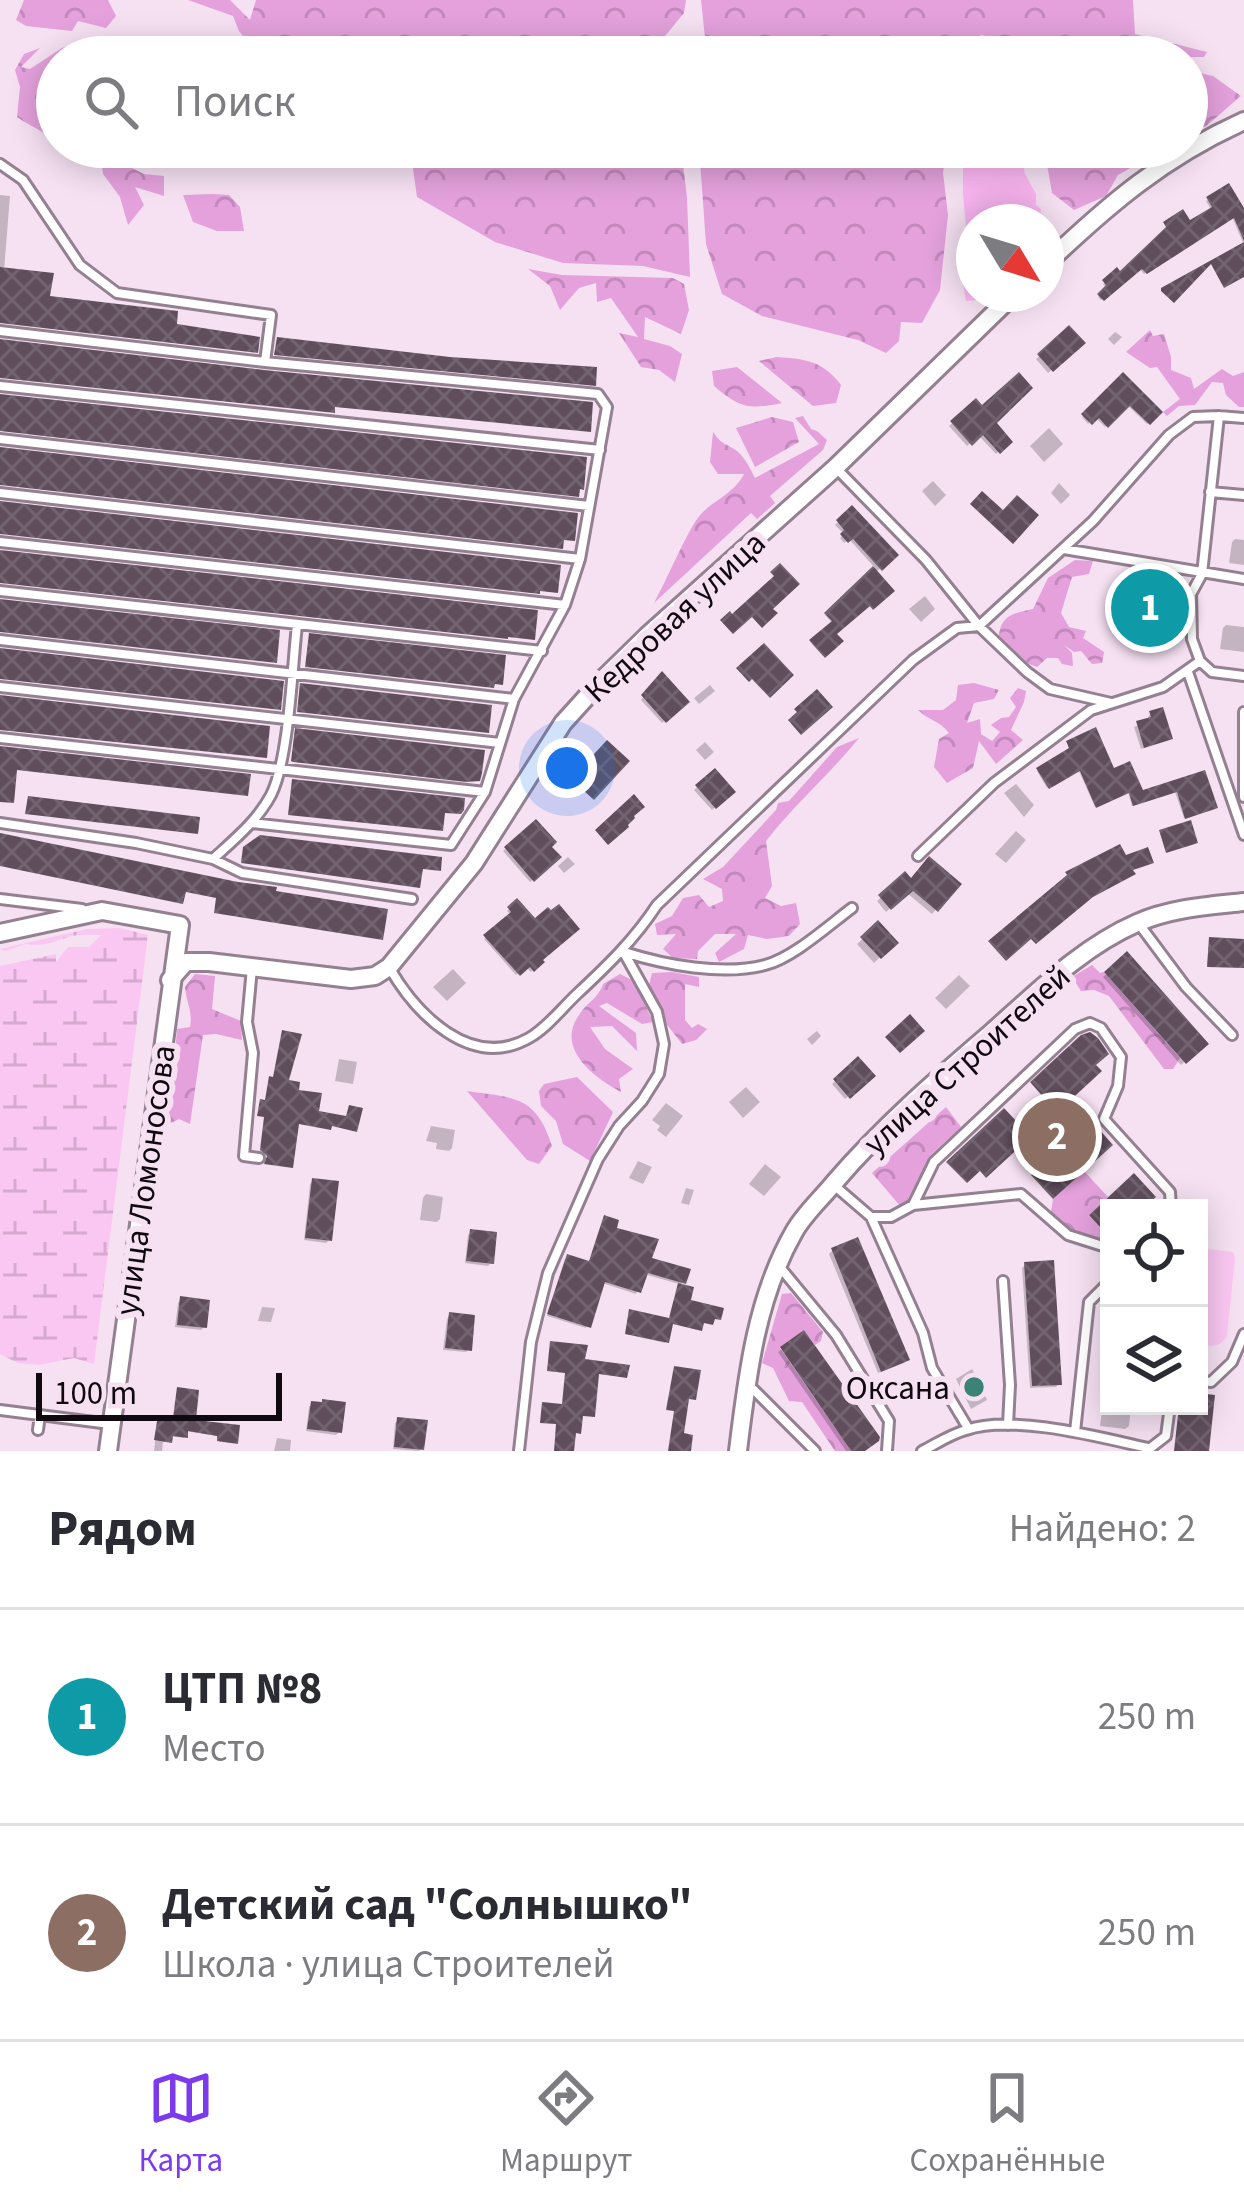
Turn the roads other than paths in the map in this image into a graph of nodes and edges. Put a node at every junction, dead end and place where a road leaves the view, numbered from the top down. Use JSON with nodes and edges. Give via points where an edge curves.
{"nodes":[{"id":1,"x":1244,"y":121,"type":"edge"},
{"id":2,"x":1208,"y":140,"type":"edge"},
{"id":3,"x":0,"y":164,"type":"edge"},
{"id":4,"x":1157,"y":168,"type":"edge"},
{"id":5,"x":1064,"y":247,"type":"edge"},
{"id":6,"x":995,"y":312,"type":"edge"},
{"id":7,"x":0,"y":331,"type":"edge"},
{"id":8,"x":265,"y":362,"type":"junction"},
{"id":9,"x":0,"y":386,"type":"edge"},
{"id":10,"x":1219,"y":416,"type":"junction"},
{"id":11,"x":1244,"y":418,"type":"edge"},
{"id":12,"x":0,"y":439,"type":"edge"},
{"id":13,"x":600,"y":450,"type":"junction"},
{"id":14,"x":836,"y":467,"type":"junction"},
{"id":15,"x":1210,"y":492,"type":"junction"},
{"id":16,"x":0,"y":493,"type":"edge"},
{"id":17,"x":1244,"y":495,"type":"edge"},
{"id":18,"x":589,"y":506,"type":"junction"},
{"id":19,"x":0,"y":542,"type":"edge"},
{"id":20,"x":1064,"y":549,"type":"junction"},
{"id":21,"x":580,"y":559,"type":"junction"},
{"id":22,"x":1202,"y":574,"type":"junction"},
{"id":23,"x":1244,"y":579,"type":"edge"},
{"id":24,"x":0,"y":591,"type":"edge"},
{"id":25,"x":565,"y":604,"type":"junction"},
{"id":26,"x":297,"y":625,"type":"junction"},
{"id":27,"x":980,"y":626,"type":"junction"},
{"id":28,"x":0,"y":640,"type":"edge"},
{"id":29,"x":542,"y":651,"type":"junction"},
{"id":30,"x":1200,"y":662,"type":"junction"},
{"id":31,"x":1187,"y":671,"type":"junction"},
{"id":32,"x":291,"y":673,"type":"junction"},
{"id":33,"x":1244,"y":676,"type":"edge"},
{"id":34,"x":0,"y":687,"type":"edge"},
{"id":35,"x":514,"y":699,"type":"junction"},
{"id":36,"x":1112,"y":704,"type":"junction"},
{"id":37,"x":1244,"y":712,"type":"edge"},
{"id":38,"x":286,"y":720,"type":"junction"},
{"id":39,"x":0,"y":738,"type":"edge"},
{"id":40,"x":500,"y":743,"type":"junction"},
{"id":41,"x":279,"y":767,"type":"junction"},
{"id":42,"x":484,"y":791,"type":"junction"},
{"id":43,"x":1244,"y":797,"type":"edge"},
{"id":44,"x":0,"y":823,"type":"edge"},
{"id":45,"x":252,"y":823,"type":"junction"},
{"id":46,"x":1244,"y":835,"type":"edge"},
{"id":47,"x":918,"y":856,"type":"dead end"},
{"id":48,"x":213,"y":859,"type":"junction"},
{"id":49,"x":1244,"y":891,"type":"edge"},
{"id":50,"x":412,"y":898,"type":"dead end"},
{"id":51,"x":0,"y":899,"type":"edge"},
{"id":52,"x":1244,"y":902,"type":"edge"},
{"id":53,"x":852,"y":908,"type":"dead end"},
{"id":54,"x":102,"y":911,"type":"junction"},
{"id":55,"x":1138,"y":923,"type":"junction"},
{"id":56,"x":0,"y":933,"type":"edge"},
{"id":57,"x":623,"y":951,"type":"junction"},
{"id":58,"x":252,"y":967,"type":"junction"},
{"id":59,"x":389,"y":968,"type":"junction"},
{"id":60,"x":170,"y":980,"type":"junction"},
{"id":61,"x":1232,"y":1035,"type":"dead end"},
{"id":62,"x":259,"y":1158,"type":"dead end"},
{"id":63,"x":833,"y":1184,"type":"junction"},
{"id":64,"x":1170,"y":1199,"type":"edge"},
{"id":65,"x":913,"y":1204,"type":"junction"},
{"id":66,"x":871,"y":1217,"type":"junction"},
{"id":67,"x":1100,"y":1245,"type":"edge"},
{"id":68,"x":778,"y":1264,"type":"junction"},
{"id":69,"x":1003,"y":1281,"type":"dead end"},
{"id":70,"x":1100,"y":1291,"type":"edge"},
{"id":71,"x":1244,"y":1334,"type":"edge"},
{"id":72,"x":746,"y":1382,"type":"junction"},
{"id":73,"x":1208,"y":1382,"type":"edge"},
{"id":74,"x":0,"y":1410,"type":"edge"},
{"id":75,"x":40,"y":1415,"type":"junction"},
{"id":76,"x":1169,"y":1415,"type":"edge"},
{"id":77,"x":112,"y":1424,"type":"junction"},
{"id":78,"x":1008,"y":1425,"type":"junction"},
{"id":79,"x":968,"y":1428,"type":"junction"},
{"id":80,"x":38,"y":1430,"type":"dead end"},
{"id":81,"x":1075,"y":1432,"type":"junction"},
{"id":82,"x":1148,"y":1449,"type":"edge"},
{"id":83,"x":108,"y":1451,"type":"edge"},
{"id":84,"x":519,"y":1451,"type":"edge"},
{"id":85,"x":738,"y":1451,"type":"edge"},
{"id":86,"x":814,"y":1451,"type":"edge"},
{"id":87,"x":887,"y":1451,"type":"edge"},
{"id":88,"x":922,"y":1451,"type":"edge"}],
"edges":[{"from":1,"to":2,"type":"street"},
{"from":3,"to":8,"type":"lane","via":[[23,180],[80,265],[117,292],[272,315]]},
{"from":4,"to":5,"type":"street"},
{"from":6,"to":14,"type":"street","name":"Кедровая улица"},
{"from":7,"to":8,"type":"lane"},
{"from":8,"to":13,"type":"lane","via":[[598,394],[607,407]]},
{"from":9,"to":13,"type":"lane"},
{"from":10,"to":11,"type":"lane"},
{"from":10,"to":15,"type":"lane"},
{"from":10,"to":20,"type":"lane","via":[[1193,418],[1169,435]]},
{"from":12,"to":18,"type":"lane"},
{"from":13,"to":18,"type":"lane"},
{"from":14,"to":27,"type":"lane"},
{"from":14,"to":59,"type":"street","name":"Кедровая улица","via":[[562,723],[474,862]]},
{"from":15,"to":17,"type":"lane"},
{"from":15,"to":22,"type":"lane"},
{"from":16,"to":21,"type":"lane"},
{"from":18,"to":21,"type":"lane"},
{"from":19,"to":25,"type":"lane"},
{"from":20,"to":22,"type":"lane"},
{"from":20,"to":27,"type":"lane"},
{"from":21,"to":25,"type":"lane"},
{"from":22,"to":23,"type":"lane"},
{"from":22,"to":30,"type":"lane","via":[[1191,594]]},
{"from":24,"to":26,"type":"lane"},
{"from":25,"to":29,"type":"lane"},
{"from":26,"to":29,"type":"lane"},
{"from":26,"to":32,"type":"lane"},
{"from":27,"to":36,"type":"lane","via":[[1050,689]]},
{"from":27,"to":57,"type":"lane","via":[[957,628],[913,660],[657,904]]},
{"from":28,"to":32,"type":"lane"},
{"from":29,"to":35,"type":"lane"},
{"from":30,"to":31,"type":"lane"},
{"from":30,"to":33,"type":"lane","via":[[1212,673]]},
{"from":31,"to":36,"type":"lane"},
{"from":31,"to":46,"type":"lane"},
{"from":32,"to":35,"type":"lane"},
{"from":32,"to":38,"type":"lane"},
{"from":34,"to":38,"type":"lane"},
{"from":35,"to":40,"type":"lane"},
{"from":36,"to":47,"type":"lane","via":[[1091,710],[994,782]]},
{"from":37,"to":43,"type":"lane"},
{"from":38,"to":40,"type":"lane"},
{"from":38,"to":41,"type":"lane"},
{"from":39,"to":41,"type":"lane"},
{"from":40,"to":42,"type":"lane"},
{"from":41,"to":42,"type":"lane"},
{"from":41,"to":45,"type":"lane"},
{"from":42,"to":45,"type":"lane","via":[[451,845]]},
{"from":44,"to":48,"type":"lane"},
{"from":45,"to":48,"type":"lane"},
{"from":48,"to":50,"type":"lane","via":[[242,873]]},
{"from":49,"to":52,"type":"lane"},
{"from":51,"to":54,"type":"lane"},
{"from":52,"to":55,"type":"street","name":"улица Строителей"},
{"from":53,"to":57,"type":"lane","via":[[768,965],[660,964]]},
{"from":54,"to":56,"type":"street"},
{"from":54,"to":60,"type":"street","name":"улица Ломоносова","via":[[180,925]]},
{"from":55,"to":61,"type":"lane"},
{"from":55,"to":63,"type":"street","name":"улица Строителей","via":[[1093,948],[1016,1011],[915,1098]]},
{"from":57,"to":59,"type":"lane","via":[[531,1037],[502,1048],[445,1034]]},
{"from":57,"to":84,"type":"lane","via":[[656,1012],[664,1044],[659,1074],[598,1159],[548,1274]]},
{"from":58,"to":59,"type":"street","via":[[351,979]]},
{"from":58,"to":60,"type":"street","via":[[186,962]]},
{"from":58,"to":62,"type":"lane","via":[[244,1156]]},
{"from":60,"to":77,"type":"street","name":"улица Ломоносова"},
{"from":63,"to":66,"type":"lane"},
{"from":63,"to":68,"type":"street","name":"улица Строителей"},
{"from":64,"to":65,"type":"lane","via":[[1104,1119],[1121,1057],[1090,1023],[934,1162]]},
{"from":65,"to":66,"type":"lane"},
{"from":65,"to":67,"type":"lane","via":[[1021,1194],[1068,1235]]},
{"from":66,"to":79,"type":"lane","via":[[932,1368]]},
{"from":68,"to":72,"type":"street","name":"улица Строителей"},
{"from":68,"to":87,"type":"lane","via":[[836,1335],[889,1421]]},
{"from":69,"to":78,"type":"lane"},
{"from":70,"to":81,"type":"lane","via":[[1089,1302]]},
{"from":71,"to":73,"type":"lane","via":[[1232,1362]]},
{"from":72,"to":85,"type":"street","name":"улица Строителей"},
{"from":72,"to":86,"type":"lane"},
{"from":74,"to":75,"type":"lane"},
{"from":75,"to":77,"type":"lane"},
{"from":75,"to":80,"type":"lane"},
{"from":76,"to":82,"type":"lane","via":[[1166,1436]]},
{"from":77,"to":83,"type":"street","name":"улица Ломоносова"},
{"from":78,"to":79,"type":"lane"},
{"from":78,"to":81,"type":"lane"},
{"from":79,"to":88,"type":"lane"},
{"from":81,"to":82,"type":"lane"}]}
